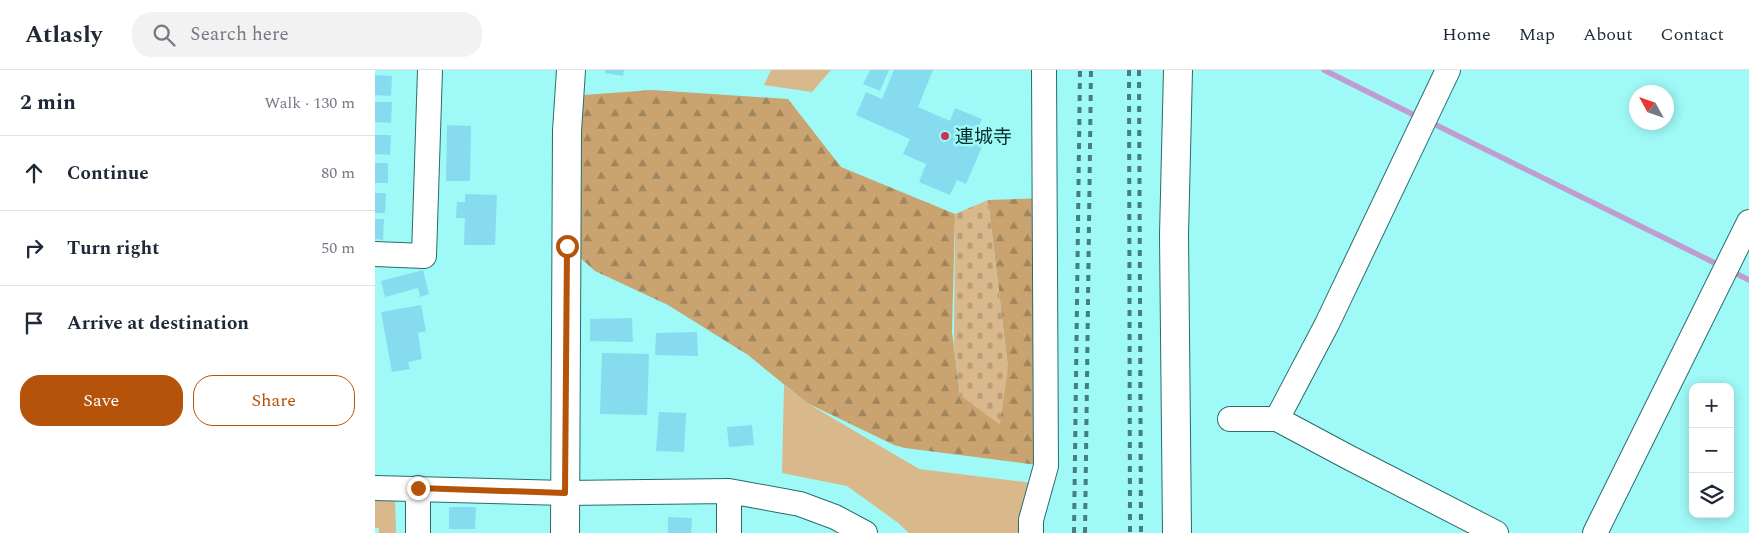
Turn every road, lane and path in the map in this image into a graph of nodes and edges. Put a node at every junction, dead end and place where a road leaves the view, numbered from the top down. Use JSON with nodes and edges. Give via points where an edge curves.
{"nodes":[{"id":1,"x":430,"y":70,"type":"edge"},
{"id":2,"x":571,"y":70,"type":"edge"},
{"id":3,"x":1044,"y":70,"type":"edge"},
{"id":4,"x":1178,"y":70,"type":"edge"},
{"id":5,"x":1448,"y":70,"type":"edge"},
{"id":6,"x":1749,"y":222,"type":"edge"},
{"id":7,"x":375,"y":254,"type":"edge"},
{"id":8,"x":1230,"y":419,"type":"dead end"},
{"id":9,"x":1277,"y":419,"type":"junction"},
{"id":10,"x":375,"y":488,"type":"edge"},
{"id":11,"x":418,"y":488,"type":"junction"},
{"id":12,"x":729,"y":491,"type":"junction"},
{"id":13,"x":565,"y":493,"type":"junction"},
{"id":14,"x":418,"y":533,"type":"edge"},
{"id":15,"x":565,"y":533,"type":"edge"},
{"id":16,"x":729,"y":533,"type":"edge"},
{"id":17,"x":865,"y":533,"type":"edge"},
{"id":18,"x":1031,"y":533,"type":"edge"},
{"id":19,"x":1177,"y":533,"type":"edge"},
{"id":20,"x":1496,"y":533,"type":"edge"},
{"id":21,"x":1595,"y":533,"type":"edge"}],
"edges":[{"from":1,"to":7,"type":"street","via":[[424,256]]},
{"from":2,"to":13,"type":"street","via":[[567,131]]},
{"from":3,"to":18,"type":"street","via":[[1046,466],[1031,520]]},
{"from":4,"to":19,"type":"street","via":[[1174,235]]},
{"from":5,"to":9,"type":"street","via":[[1327,324]]},
{"from":6,"to":21,"type":"street"},
{"from":8,"to":9,"type":"street"},
{"from":9,"to":20,"type":"street"},
{"from":10,"to":11,"type":"street"},
{"from":11,"to":13,"type":"street"},
{"from":11,"to":14,"type":"street"},
{"from":12,"to":13,"type":"street"},
{"from":12,"to":16,"type":"street"},
{"from":12,"to":17,"type":"street","via":[[800,504]]},
{"from":13,"to":15,"type":"street"}]}
